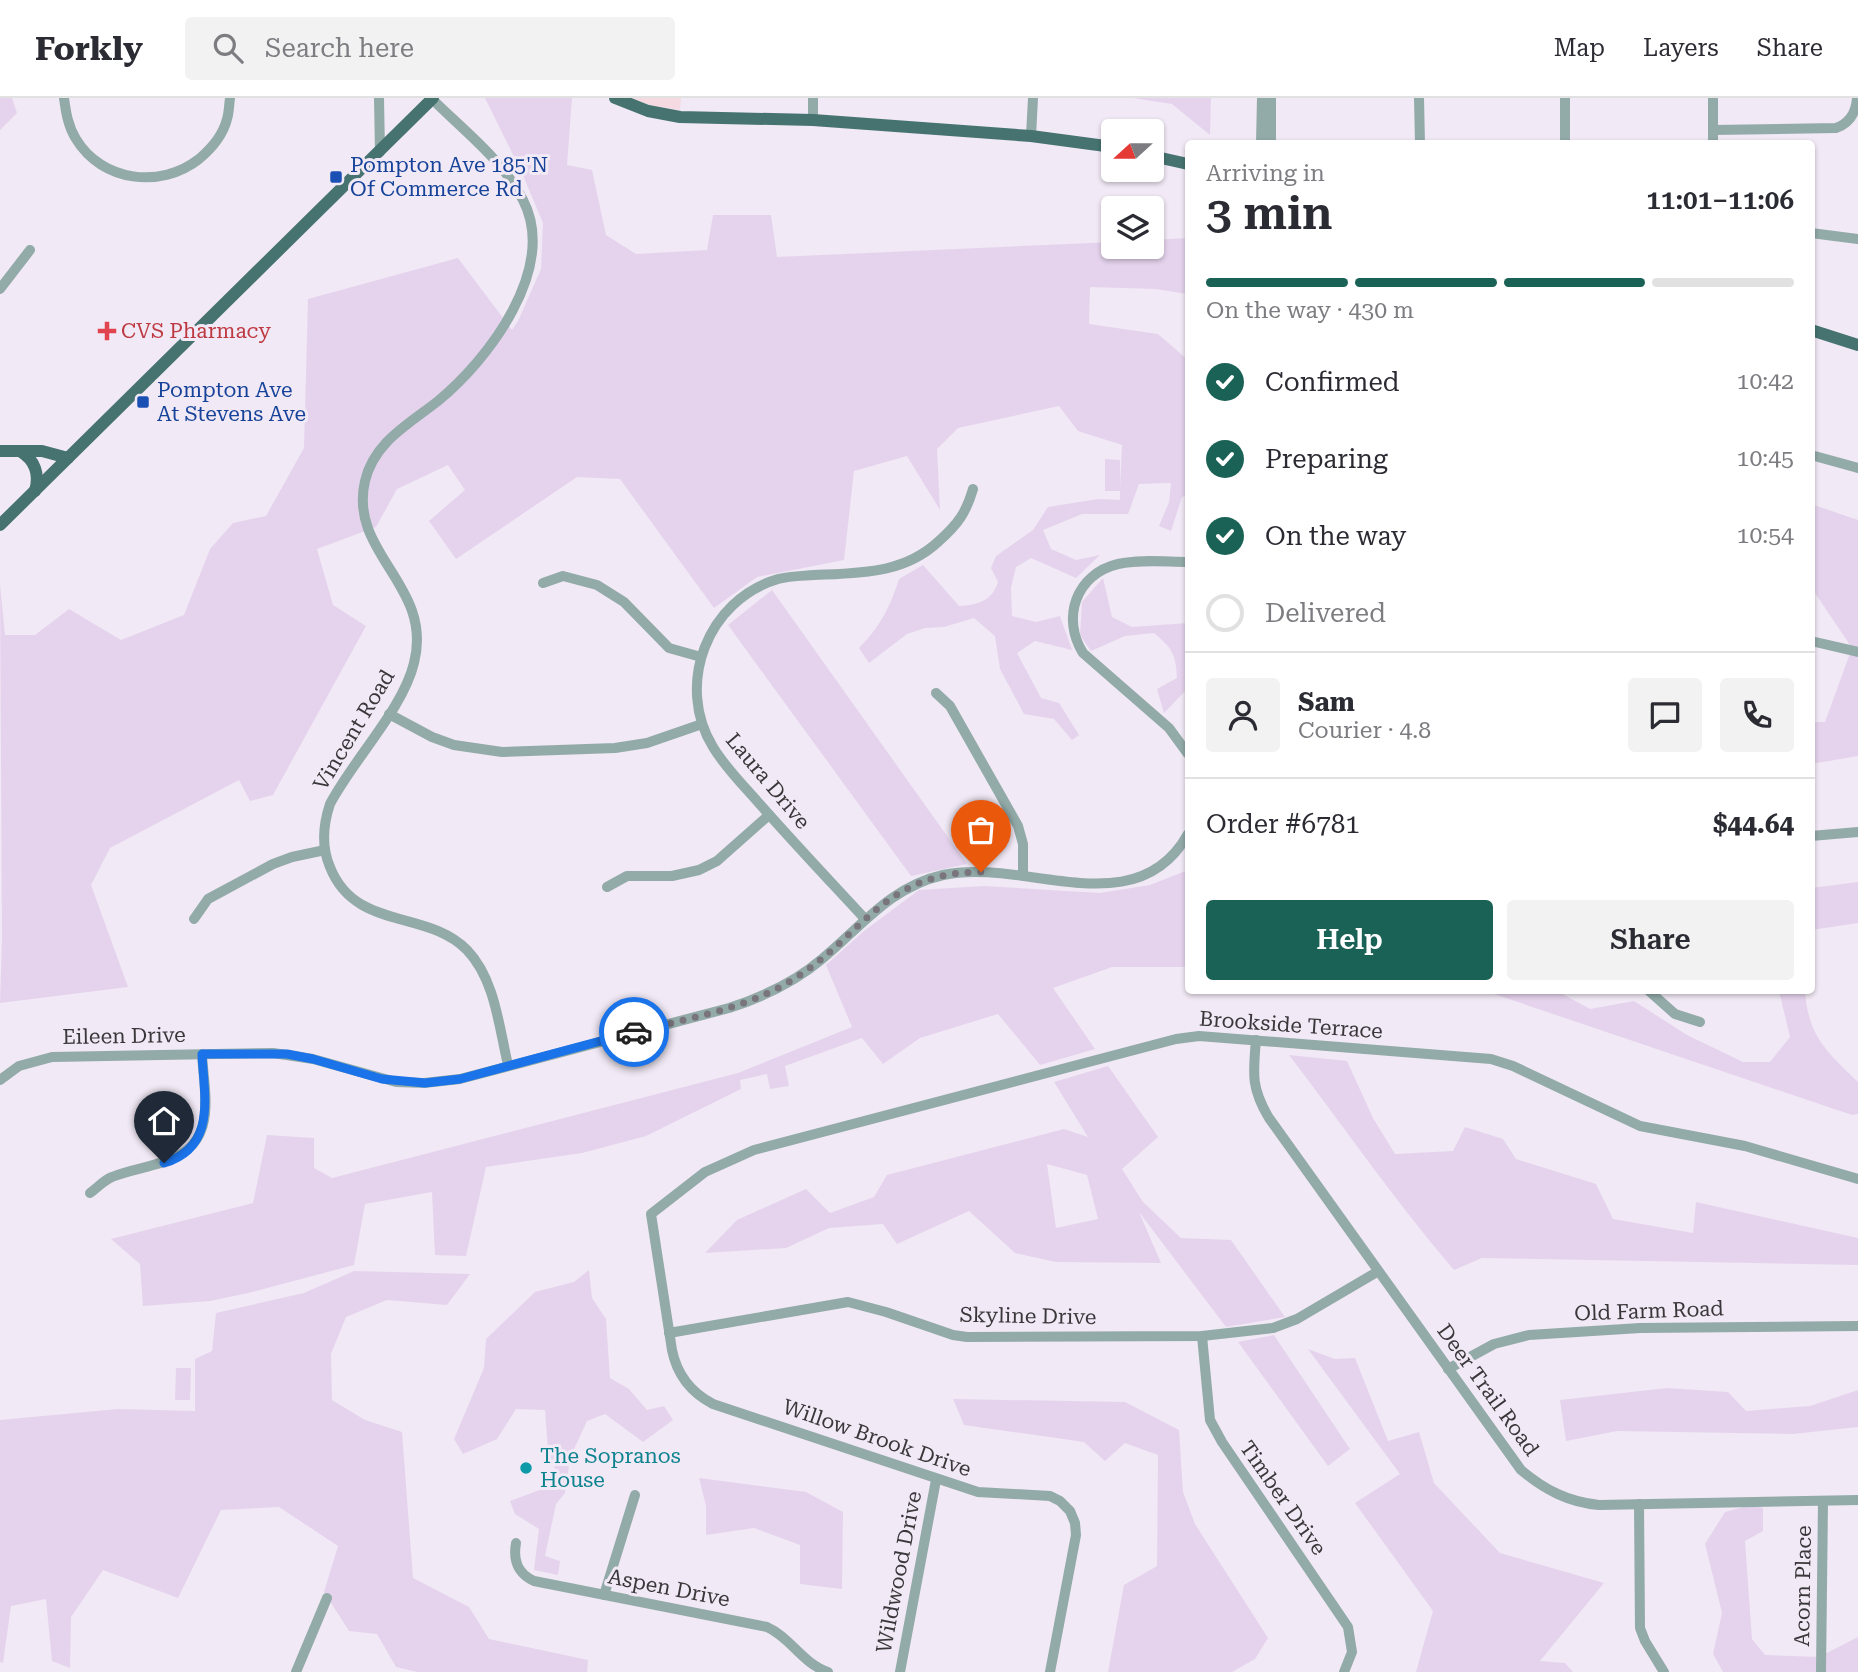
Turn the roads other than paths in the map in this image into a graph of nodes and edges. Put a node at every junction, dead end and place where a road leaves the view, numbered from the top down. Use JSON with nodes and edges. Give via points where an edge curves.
{"nodes":[{"id":1,"x":65,"y":98,"type":"edge"},
{"id":2,"x":230,"y":98,"type":"edge"},
{"id":3,"x":379,"y":98,"type":"edge"},
{"id":4,"x":432,"y":98,"type":"edge"},
{"id":5,"x":615,"y":98,"type":"edge"},
{"id":6,"x":813,"y":98,"type":"edge"},
{"id":7,"x":1034,"y":98,"type":"edge"},
{"id":8,"x":1262,"y":98,"type":"edge"},
{"id":9,"x":1271,"y":98,"type":"edge"},
{"id":10,"x":1419,"y":98,"type":"edge"},
{"id":11,"x":1565,"y":98,"type":"edge"},
{"id":12,"x":1713,"y":98,"type":"edge"},
{"id":13,"x":1857,"y":98,"type":"edge"},
{"id":14,"x":813,"y":120,"type":"junction"},
{"id":15,"x":1713,"y":130,"type":"junction"},
{"id":16,"x":1031,"y":136,"type":"junction"},
{"id":17,"x":1261,"y":140,"type":"edge"},
{"id":18,"x":1271,"y":140,"type":"edge"},
{"id":19,"x":1420,"y":140,"type":"edge"},
{"id":20,"x":1565,"y":140,"type":"edge"},
{"id":21,"x":1713,"y":140,"type":"edge"},
{"id":22,"x":1101,"y":145,"type":"edge"},
{"id":23,"x":380,"y":152,"type":"junction"},
{"id":24,"x":1164,"y":159,"type":"edge"},
{"id":25,"x":1185,"y":163,"type":"edge"},
{"id":26,"x":1815,"y":234,"type":"edge"},
{"id":27,"x":1858,"y":239,"type":"edge"},
{"id":28,"x":30,"y":250,"type":"dead end"},
{"id":29,"x":0,"y":289,"type":"edge"},
{"id":30,"x":1815,"y":331,"type":"edge"},
{"id":31,"x":1858,"y":345,"type":"edge"},
{"id":32,"x":0,"y":451,"type":"edge"},
{"id":33,"x":20,"y":451,"type":"junction"},
{"id":34,"x":1815,"y":456,"type":"edge"},
{"id":35,"x":68,"y":458,"type":"junction"},
{"id":36,"x":1858,"y":468,"type":"edge"},
{"id":37,"x":973,"y":489,"type":"dead end"},
{"id":38,"x":35,"y":491,"type":"junction"},
{"id":39,"x":0,"y":525,"type":"edge"},
{"id":40,"x":1185,"y":562,"type":"edge"},
{"id":41,"x":544,"y":583,"type":"dead end"},
{"id":42,"x":1815,"y":642,"type":"edge"},
{"id":43,"x":1858,"y":652,"type":"edge"},
{"id":44,"x":701,"y":657,"type":"junction"},
{"id":45,"x":936,"y":693,"type":"dead end"},
{"id":46,"x":388,"y":714,"type":"junction"},
{"id":47,"x":702,"y":724,"type":"junction"},
{"id":48,"x":1185,"y":750,"type":"edge"},
{"id":49,"x":769,"y":815,"type":"junction"},
{"id":50,"x":1858,"y":832,"type":"edge"},
{"id":51,"x":1815,"y":836,"type":"edge"},
{"id":52,"x":1185,"y":838,"type":"edge"},
{"id":53,"x":325,"y":850,"type":"junction"},
{"id":54,"x":1023,"y":876,"type":"junction"},
{"id":55,"x":607,"y":887,"type":"dead end"},
{"id":56,"x":194,"y":919,"type":"dead end"},
{"id":57,"x":864,"y":919,"type":"junction"},
{"id":58,"x":1652,"y":994,"type":"edge"},
{"id":59,"x":1700,"y":1022,"type":"dead end"},
{"id":60,"x":1256,"y":1040,"type":"junction"},
{"id":61,"x":202,"y":1054,"type":"junction"},
{"id":62,"x":508,"y":1065,"type":"junction"},
{"id":63,"x":0,"y":1080,"type":"edge"},
{"id":64,"x":1858,"y":1179,"type":"edge"},
{"id":65,"x":90,"y":1193,"type":"dead end"},
{"id":66,"x":651,"y":1214,"type":"joint"},
{"id":67,"x":1377,"y":1272,"type":"junction"},
{"id":68,"x":1858,"y":1326,"type":"edge"},
{"id":69,"x":669,"y":1333,"type":"junction"},
{"id":70,"x":1202,"y":1336,"type":"junction"},
{"id":71,"x":1448,"y":1369,"type":"junction"},
{"id":72,"x":936,"y":1480,"type":"junction"},
{"id":73,"x":635,"y":1495,"type":"dead end"},
{"id":74,"x":1858,"y":1500,"type":"edge"},
{"id":75,"x":1823,"y":1501,"type":"junction"},
{"id":76,"x":1639,"y":1504,"type":"junction"},
{"id":77,"x":516,"y":1543,"type":"dead end"},
{"id":78,"x":604,"y":1595,"type":"junction"},
{"id":79,"x":327,"y":1598,"type":"dead end"},
{"id":80,"x":296,"y":1672,"type":"edge"},
{"id":81,"x":828,"y":1672,"type":"edge"},
{"id":82,"x":900,"y":1672,"type":"edge"},
{"id":83,"x":1050,"y":1672,"type":"edge"},
{"id":84,"x":1344,"y":1672,"type":"edge"},
{"id":85,"x":1664,"y":1672,"type":"edge"},
{"id":86,"x":1821,"y":1672,"type":"edge"}],
"edges":[{"from":1,"to":2,"type":"street","via":[[72,132],[88,154],[110,170],[146,178],[180,170],[204,154],[223,129]]},
{"from":3,"to":23,"type":"street"},
{"from":4,"to":23,"type":"main road"},
{"from":4,"to":46,"type":"street","name":"Vincent Road","via":[[515,187],[531,221],[532,252],[518,299],[490,346],[454,387],[387,441],[367,473],[363,502],[368,531],[409,598],[417,631],[411,674]]},
{"from":5,"to":14,"type":"main road","via":[[680,117]]},
{"from":6,"to":14,"type":"street"},
{"from":7,"to":16,"type":"street"},
{"from":8,"to":17,"type":"street"},
{"from":9,"to":18,"type":"street"},
{"from":10,"to":19,"type":"street"},
{"from":11,"to":20,"type":"street"},
{"from":12,"to":15,"type":"street"},
{"from":13,"to":15,"type":"street","via":[[1852,117],[1836,128]]},
{"from":14,"to":16,"type":"main road"},
{"from":15,"to":21,"type":"street"},
{"from":16,"to":22,"type":"main road"},
{"from":23,"to":35,"type":"main road"},
{"from":24,"to":25,"type":"main road"},
{"from":26,"to":27,"type":"street"},
{"from":28,"to":29,"type":"street"},
{"from":30,"to":31,"type":"main road"},
{"from":32,"to":33,"type":"main road"},
{"from":33,"to":35,"type":"main road"},
{"from":33,"to":38,"type":"main road","via":[[35,467]]},
{"from":34,"to":36,"type":"street"},
{"from":35,"to":38,"type":"main road"},
{"from":37,"to":44,"type":"street","name":"Laura Drive","via":[[960,520],[909,562],[872,572],[788,576],[745,595],[720,619]]},
{"from":38,"to":39,"type":"main road"},
{"from":40,"to":48,"type":"street","via":[[1123,563],[1101,570],[1079,592],[1072,623],[1083,653],[1169,728]]},
{"from":41,"to":44,"type":"street","via":[[564,576],[597,585],[624,602],[669,648]]},
{"from":42,"to":43,"type":"street"},
{"from":44,"to":47,"type":"street","name":"Laura Drive","via":[[697,693]]},
{"from":45,"to":54,"type":"street","via":[[950,706],[1018,827]]},
{"from":46,"to":47,"type":"street","via":[[454,745],[502,752],[615,748],[647,743]]},
{"from":46,"to":53,"type":"street","name":"Vincent Road","via":[[330,804]]},
{"from":47,"to":49,"type":"street","name":"Laura Drive","via":[[719,757]]},
{"from":49,"to":55,"type":"street","via":[[725,855],[699,870],[627,876]]},
{"from":49,"to":57,"type":"street","name":"Laura Drive"},
{"from":50,"to":51,"type":"street"},
{"from":52,"to":54,"type":"street","name":"Eileen Drive","via":[[1169,860],[1133,881],[1102,884]]},
{"from":53,"to":56,"type":"street","via":[[273,864],[208,899]]},
{"from":53,"to":62,"type":"street","name":"Vincent Road","via":[[334,876],[357,902],[444,933],[468,951],[487,983]]},
{"from":54,"to":57,"type":"street","name":"Eileen Drive","via":[[968,872],[932,878],[899,892]]},
{"from":57,"to":62,"type":"street","name":"Eileen Drive","via":[[812,967],[758,998]]},
{"from":58,"to":59,"type":"street","via":[[1675,1014]]},
{"from":60,"to":64,"type":"street","name":"Brookside Terrace","via":[[1491,1059],[1640,1126],[1745,1146]]},
{"from":60,"to":66,"type":"street","name":"Brookside Terrace","via":[[1176,1039],[754,1150],[705,1171]]},
{"from":60,"to":67,"type":"street","name":"Deer Trail Road","via":[[1253,1080],[1259,1102]]},
{"from":61,"to":62,"type":"street","name":"Eileen Drive","via":[[287,1054],[410,1083],[449,1081]]},
{"from":61,"to":63,"type":"street","name":"Eileen Drive","via":[[43,1058],[19,1066]]},
{"from":61,"to":65,"type":"street","via":[[205,1112],[195,1143],[171,1161],[110,1177]]},
{"from":66,"to":69,"type":"street","name":"Willow Brook Drive"},
{"from":67,"to":70,"type":"street","name":"Skyline Drive","via":[[1273,1328]]},
{"from":67,"to":71,"type":"street","name":"Deer Trail Road"},
{"from":68,"to":71,"type":"street","name":"Old Farm Road","via":[[1640,1328],[1529,1335],[1494,1344]]},
{"from":69,"to":70,"type":"street","name":"Skyline Drive","via":[[848,1303],[967,1337]]},
{"from":69,"to":72,"type":"street","name":"Willow Brook Drive","via":[[680,1375],[705,1400]]},
{"from":70,"to":84,"type":"street","name":"Timber Drive","via":[[1210,1420],[1348,1627],[1352,1652]]},
{"from":71,"to":76,"type":"street","name":"Deer Trail Road","via":[[1521,1470],[1535,1482],[1587,1504]]},
{"from":72,"to":82,"type":"street","name":"Wildwood Drive"},
{"from":72,"to":83,"type":"street","name":"Willow Brook Drive","via":[[978,1492],[1045,1494],[1070,1511],[1076,1535]]},
{"from":73,"to":78,"type":"street"},
{"from":74,"to":75,"type":"street","name":"Deer Trail Road"},
{"from":75,"to":76,"type":"street","name":"Deer Trail Road"},
{"from":75,"to":86,"type":"street","name":"Acorn Place"},
{"from":76,"to":85,"type":"street","via":[[1640,1628]]},
{"from":77,"to":78,"type":"street","name":"Aspen Drive","via":[[516,1563],[529,1579]]},
{"from":78,"to":81,"type":"street","name":"Aspen Drive","via":[[767,1627]]},
{"from":79,"to":80,"type":"street"}]}
